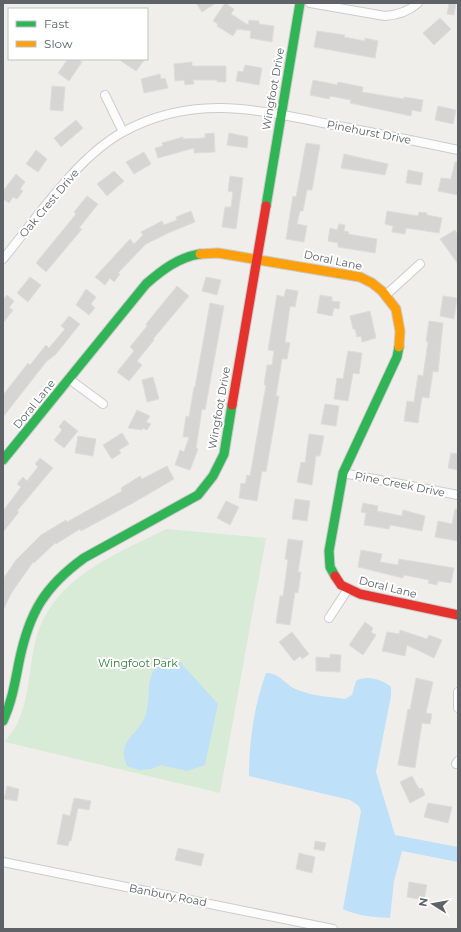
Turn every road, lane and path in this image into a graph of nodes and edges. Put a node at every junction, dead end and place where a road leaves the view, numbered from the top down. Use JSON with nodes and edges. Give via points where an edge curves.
{"nodes":[{"id":1,"x":300,"y":3,"type":"edge"},
{"id":2,"x":310,"y":3,"type":"edge"},
{"id":3,"x":418,"y":3,"type":"edge"},
{"id":4,"x":105,"y":95,"type":"dead end"},
{"id":5,"x":280,"y":115,"type":"junction"},
{"id":6,"x":123,"y":132,"type":"junction"},
{"id":7,"x":458,"y":150,"type":"edge"},
{"id":8,"x":257,"y":258,"type":"junction"},
{"id":9,"x":3,"y":259,"type":"edge"},
{"id":10,"x":420,"y":264,"type":"dead end"},
{"id":11,"x":387,"y":294,"type":"junction"},
{"id":12,"x":69,"y":380,"type":"junction"},
{"id":13,"x":103,"y":404,"type":"dead end"},
{"id":14,"x":3,"y":460,"type":"edge"},
{"id":15,"x":343,"y":473,"type":"junction"},
{"id":16,"x":458,"y":495,"type":"edge"},
{"id":17,"x":348,"y":589,"type":"junction"},
{"id":18,"x":458,"y":615,"type":"edge"},
{"id":19,"x":329,"y":618,"type":"dead end"},
{"id":20,"x":458,"y":692,"type":"edge"},
{"id":21,"x":458,"y":708,"type":"edge"},
{"id":22,"x":3,"y":721,"type":"edge"},
{"id":23,"x":3,"y":862,"type":"edge"},
{"id":24,"x":333,"y":929,"type":"edge"}],
"edges":[{"from":1,"to":5,"type":"street","name":"Wingfoot Drive"},
{"from":2,"to":3,"type":"street","via":[[384,16],[405,13]]},
{"from":4,"to":6,"type":"street"},
{"from":5,"to":6,"type":"street","name":"Oak Crest Drive","via":[[234,107],[199,108],[166,114]]},
{"from":5,"to":7,"type":"street","name":"Pinehurst Drive"},
{"from":5,"to":8,"type":"street","name":"Wingfoot Drive"},
{"from":6,"to":9,"type":"street","name":"Oak Crest Drive","via":[[72,174]]},
{"from":8,"to":11,"type":"street","name":"Doral Lane","via":[[360,277]]},
{"from":8,"to":12,"type":"street","name":"Doral Lane","via":[[206,252],[172,262],[146,284]]},
{"from":8,"to":22,"type":"street","name":"Wingfoot Drive","via":[[224,454],[218,469],[210,483],[198,495],[84,558],[68,568],[50,586],[32,612],[25,632],[13,696]]},
{"from":10,"to":11,"type":"street"},
{"from":11,"to":15,"type":"street","name":"Doral Lane","via":[[399,318],[400,345],[397,357]]},
{"from":12,"to":13,"type":"street"},
{"from":12,"to":14,"type":"street","name":"Doral Lane"},
{"from":15,"to":16,"type":"street","name":"Pine Creek Drive"},
{"from":15,"to":17,"type":"street","name":"Doral Lane","via":[[329,560],[336,580]]},
{"from":17,"to":18,"type":"street","name":"Doral Lane","via":[[373,598]]},
{"from":17,"to":19,"type":"street"},
{"from":20,"to":21,"type":"street"},
{"from":23,"to":24,"type":"street","name":"Banbury Road"}]}
